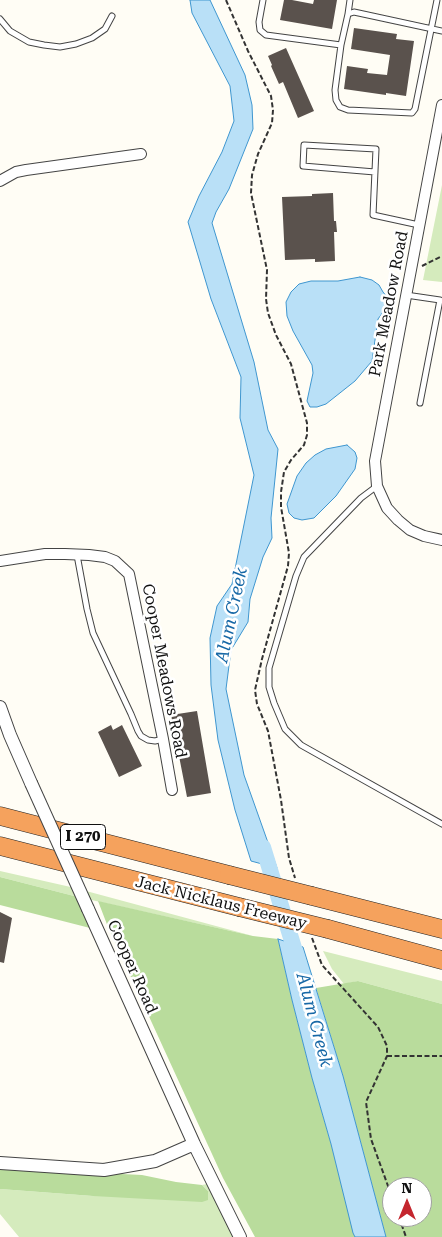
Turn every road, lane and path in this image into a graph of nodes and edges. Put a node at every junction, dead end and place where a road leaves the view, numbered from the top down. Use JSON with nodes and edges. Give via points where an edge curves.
{"nodes":[{"id":1,"x":263,"y":0,"type":"edge"},
{"id":2,"x":350,"y":0,"type":"edge"},
{"id":3,"x":437,"y":0,"type":"edge"},
{"id":4,"x":348,"y":14,"type":"junction"},
{"id":5,"x":112,"y":16,"type":"dead end"},
{"id":6,"x":0,"y":19,"type":"edge"},
{"id":7,"x":431,"y":29,"type":"junction"},
{"id":8,"x":442,"y":31,"type":"edge"},
{"id":9,"x":341,"y":45,"type":"junction"},
{"id":10,"x":442,"y":105,"type":"edge"},
{"id":11,"x":141,"y":154,"type":"dead end"},
{"id":12,"x":375,"y":172,"type":"junction"},
{"id":13,"x":0,"y":181,"type":"edge"},
{"id":14,"x":419,"y":225,"type":"junction"},
{"id":15,"x":442,"y":256,"type":"edge"},
{"id":16,"x":420,"y":268,"type":"dead end"},
{"id":17,"x":406,"y":295,"type":"junction"},
{"id":18,"x":420,"y":404,"type":"dead end"},
{"id":19,"x":377,"y":486,"type":"junction"},
{"id":20,"x":442,"y":540,"type":"edge"},
{"id":21,"x":77,"y":555,"type":"junction"},
{"id":22,"x":0,"y":561,"type":"edge"},
{"id":23,"x":0,"y":707,"type":"edge"},
{"id":24,"x":163,"y":738,"type":"junction"},
{"id":25,"x":172,"y":790,"type":"dead end"},
{"id":26,"x":2,"y":816,"type":"edge"},
{"id":27,"x":442,"y":824,"type":"edge"},
{"id":28,"x":0,"y":846,"type":"edge"},
{"id":29,"x":442,"y":929,"type":"edge"},
{"id":30,"x":442,"y":960,"type":"edge"},
{"id":31,"x":387,"y":1056,"type":"dead end"},
{"id":32,"x":442,"y":1056,"type":"edge"},
{"id":33,"x":194,"y":1144,"type":"junction"},
{"id":34,"x":0,"y":1163,"type":"edge"},
{"id":35,"x":240,"y":1237,"type":"edge"}],
"edges":[{"from":1,"to":9,"type":"lane","via":[[259,22],[260,30],[266,35]]},
{"from":2,"to":4,"type":"lane"},
{"from":3,"to":7,"type":"lane"},
{"from":4,"to":7,"type":"lane","via":[[354,12]]},
{"from":4,"to":9,"type":"lane"},
{"from":5,"to":6,"type":"lane","via":[[105,30],[92,38],[60,47],[29,42],[10,31]]},
{"from":7,"to":8,"type":"lane"},
{"from":7,"to":9,"type":"lane","via":[[412,113],[340,107],[335,90]]},
{"from":10,"to":14,"type":"street","name":"Park Meadow Road"},
{"from":11,"to":13,"type":"street","via":[[26,170]]},
{"from":12,"to":12,"type":"lane","via":[[376,149],[304,144],[302,166]]},
{"from":12,"to":14,"type":"lane","via":[[373,215]]},
{"from":14,"to":17,"type":"street","name":"Park Meadow Road"},
{"from":15,"to":16,"type":"path"},
{"from":17,"to":18,"type":"lane","via":[[440,300]]},
{"from":17,"to":19,"type":"street","name":"Park Meadow Road","via":[[375,461]]},
{"from":19,"to":20,"type":"street","name":"Park Meadow Road","via":[[387,508],[410,530]]},
{"from":19,"to":27,"type":"lane","via":[[361,498],[304,557],[270,668],[270,687],[286,729],[301,745]]},
{"from":21,"to":22,"type":"street","name":"Cooper Meadows Road","via":[[45,554]]},
{"from":21,"to":24,"type":"lane","via":[[93,632],[138,731],[148,740]]},
{"from":21,"to":24,"type":"street","name":"Cooper Meadows Road","via":[[110,559],[130,574]]},
{"from":23,"to":33,"type":"street","name":"Cooper Road","bridge":true,"via":[[31,783]]},
{"from":24,"to":25,"type":"street","name":"Cooper Meadows Road"},
{"from":26,"to":29,"type":"highway","name":"Jack Nicklaus Freeway","number":"I 270","bridge":true},
{"from":28,"to":30,"type":"highway","name":"Jack Nicklaus Freeway","number":"I 270","bridge":true},
{"from":31,"to":32,"type":"path"},
{"from":33,"to":34,"type":"street","via":[[155,1161],[104,1170]]},
{"from":33,"to":35,"type":"street","name":"Cooper Road"}]}
